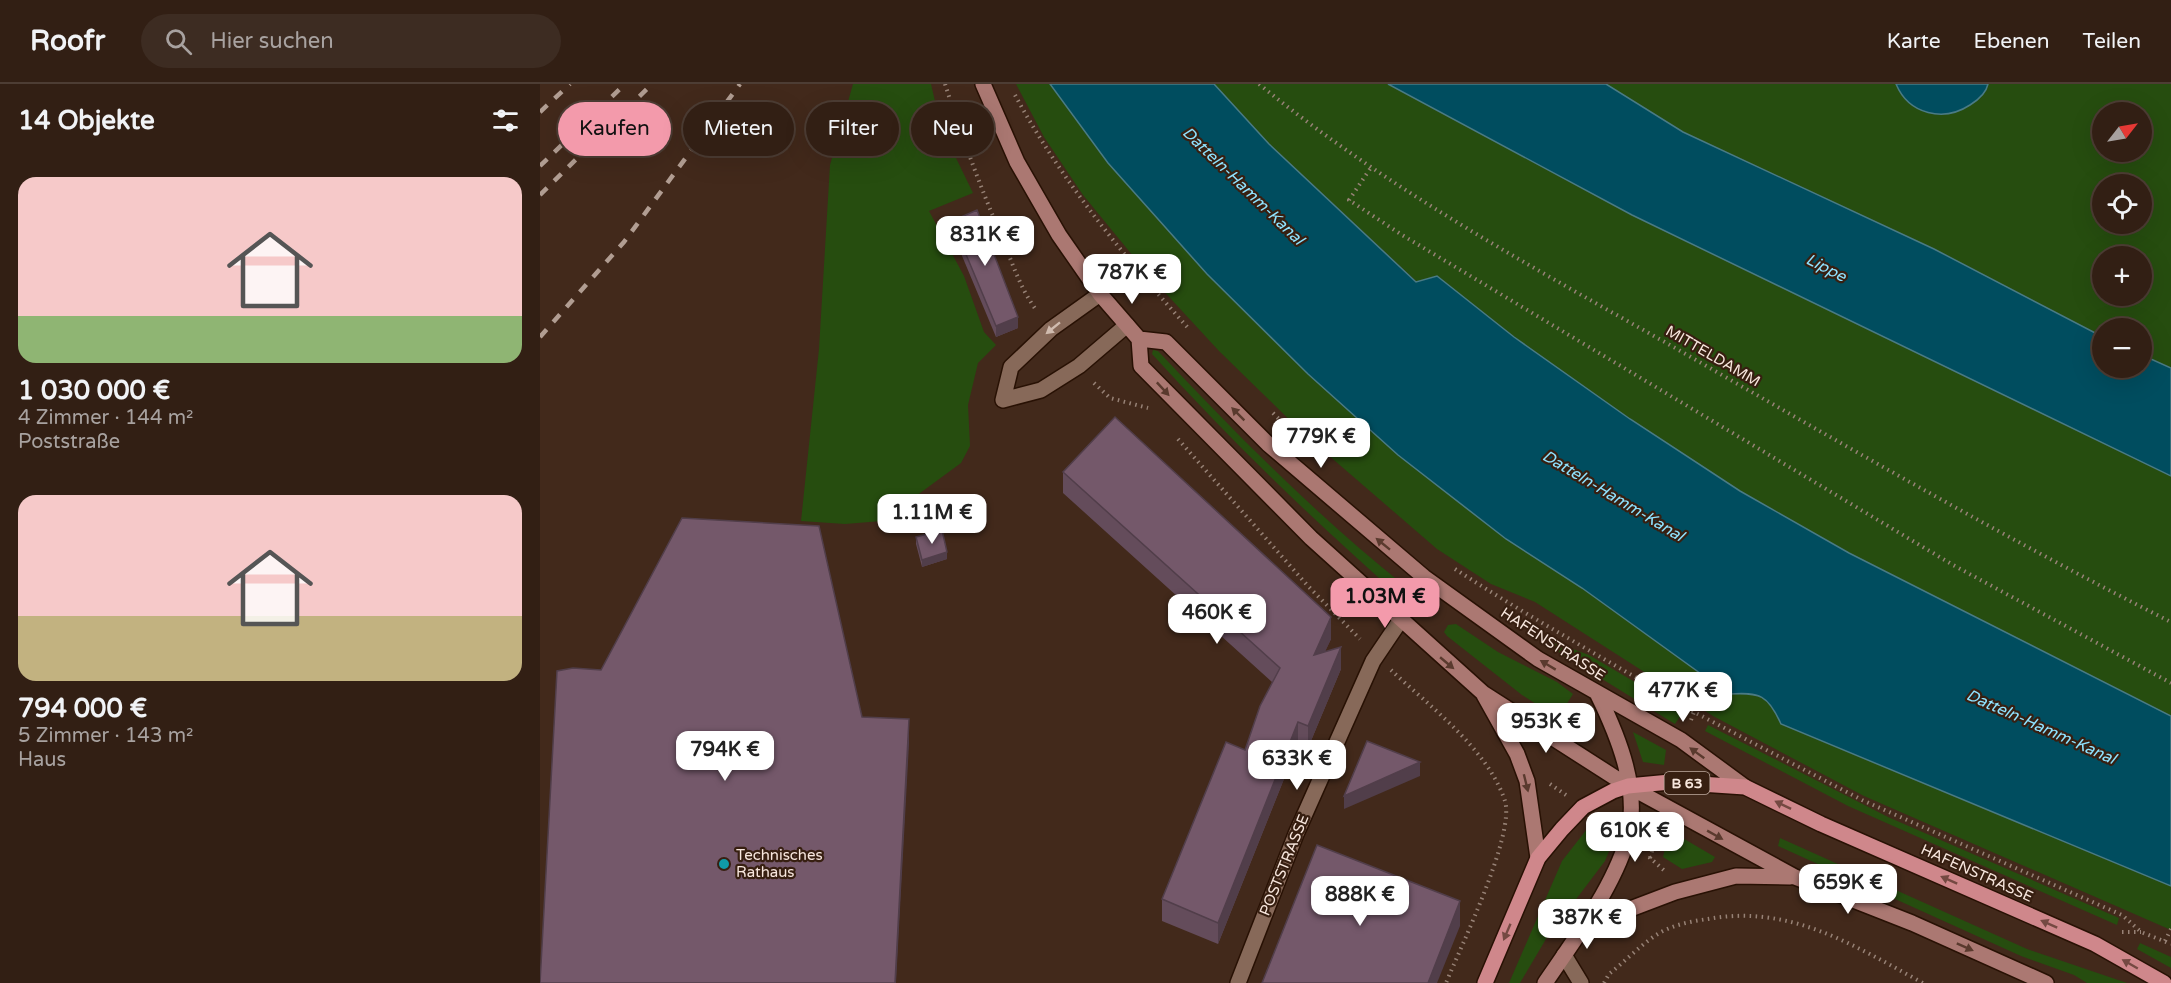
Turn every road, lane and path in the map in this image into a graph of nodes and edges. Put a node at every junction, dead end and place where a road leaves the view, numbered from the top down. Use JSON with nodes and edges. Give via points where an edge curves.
{"nodes":[{"id":1,"x":983,"y":84,"type":"edge"},
{"id":2,"x":1009,"y":84,"type":"edge"},
{"id":3,"x":1259,"y":84,"type":"edge"},
{"id":4,"x":1370,"y":169,"type":"junction"},
{"id":5,"x":1100,"y":294,"type":"junction"},
{"id":6,"x":1127,"y":325,"type":"junction"},
{"id":7,"x":1197,"y":338,"type":"dead end"},
{"id":8,"x":1139,"y":339,"type":"junction"},
{"id":9,"x":1264,"y":405,"type":"dead end"},
{"id":10,"x":1298,"y":437,"type":"dead end"},
{"id":11,"x":1447,"y":563,"type":"dead end"},
{"id":12,"x":1400,"y":621,"type":"junction"},
{"id":13,"x":2171,"y":622,"type":"edge"},
{"id":14,"x":1611,"y":661,"type":"junction"},
{"id":15,"x":2171,"y":682,"type":"edge"},
{"id":16,"x":1483,"y":693,"type":"junction"},
{"id":17,"x":1596,"y":693,"type":"junction"},
{"id":18,"x":1694,"y":712,"type":"junction"},
{"id":19,"x":1688,"y":728,"type":"dead end"},
{"id":20,"x":1565,"y":747,"type":"junction"},
{"id":21,"x":1491,"y":775,"type":"dead end"},
{"id":22,"x":1548,"y":783,"type":"dead end"},
{"id":23,"x":1628,"y":786,"type":"junction"},
{"id":24,"x":1745,"y":786,"type":"junction"},
{"id":25,"x":1538,"y":858,"type":"junction"},
{"id":26,"x":1795,"y":877,"type":"junction"},
{"id":27,"x":1583,"y":927,"type":"junction"},
{"id":28,"x":2171,"y":929,"type":"edge"},
{"id":29,"x":2165,"y":941,"type":"junction"},
{"id":30,"x":2171,"y":944,"type":"edge"},
{"id":31,"x":1564,"y":955,"type":"junction"},
{"id":32,"x":1238,"y":983,"type":"edge"},
{"id":33,"x":1446,"y":983,"type":"edge"},
{"id":34,"x":1485,"y":983,"type":"edge"},
{"id":35,"x":1545,"y":983,"type":"edge"},
{"id":36,"x":1581,"y":983,"type":"edge"},
{"id":37,"x":1603,"y":983,"type":"edge"},
{"id":38,"x":1923,"y":983,"type":"edge"},
{"id":39,"x":2046,"y":983,"type":"edge"},
{"id":40,"x":2164,"y":983,"type":"edge"}],
"edges":[{"from":1,"to":5,"type":"main road","via":[[1017,162],[1059,236]]},
{"from":2,"to":7,"type":"path","via":[[1037,136],[1077,196],[1138,273]]},
{"from":3,"to":4,"type":"path","name":"MITTELDAMM"},
{"from":4,"to":13,"type":"path","name":"MITTELDAMM","via":[[1537,270],[1812,427]]},
{"from":4,"to":15,"type":"path","via":[[1349,200],[1402,235],[1953,565]]},
{"from":5,"to":6,"type":"main road"},
{"from":5,"to":6,"type":"street","one_way":true,"via":[[1051,329],[1011,367],[1003,400],[1041,390],[1079,366]]},
{"from":6,"to":8,"type":"main road"},
{"from":8,"to":12,"type":"main road","one_way":true,"via":[[1142,366],[1311,538]]},
{"from":17,"to":8,"type":"main road","name":"HAFENSTRASSE","one_way":true,"via":[[1497,630],[1370,534],[1268,444],[1166,342]]},
{"from":9,"to":10,"type":"path"},
{"from":11,"to":14,"type":"path","via":[[1541,624]]},
{"from":12,"to":16,"type":"main road","one_way":true},
{"from":12,"to":32,"type":"street","name":"POSTSTRASSE","via":[[1373,661],[1296,834]]},
{"from":14,"to":17,"type":"path"},
{"from":14,"to":18,"type":"path"},
{"from":16,"to":20,"type":"main road"},
{"from":16,"to":25,"type":"main road","one_way":true,"via":[[1522,768]]},
{"from":17,"to":23,"type":"main road","via":[[1618,737]]},
{"from":24,"to":17,"type":"main road","name":"HAFENSTRASSE","one_way":true,"via":[[1680,740]]},
{"from":18,"to":19,"type":"path"},
{"from":18,"to":29,"type":"path","via":[[1852,796],[2122,915],[2141,932]]},
{"from":20,"to":22,"type":"path"},
{"from":20,"to":23,"type":"main road"},
{"from":21,"to":33,"type":"path","via":[[1505,801],[1507,822],[1493,868]]},
{"from":23,"to":24,"type":"main road","number":"B 63","via":[[1670,782]]},
{"from":23,"to":25,"type":"main road","number":"B 63","via":[[1583,807]]},
{"from":23,"to":26,"type":"main road","one_way":true},
{"from":23,"to":27,"type":"main road","via":[[1627,840]]},
{"from":40,"to":24,"type":"main road","name":"HAFENSTRASSE","number":"B 63","one_way":true,"via":[[2096,944],[1821,824]]},
{"from":25,"to":34,"type":"main road","number":"B 63","one_way":true},
{"from":26,"to":27,"type":"main road","via":[[1736,876],[1675,892]]},
{"from":26,"to":39,"type":"main road","one_way":true},
{"from":27,"to":31,"type":"main road"},
{"from":28,"to":29,"type":"path"},
{"from":29,"to":30,"type":"path"},
{"from":31,"to":35,"type":"main road"},
{"from":31,"to":36,"type":"street"},
{"from":37,"to":38,"type":"path","via":[[1662,932],[1687,922],[1737,913],[1797,922],[1841,938]]}]}
